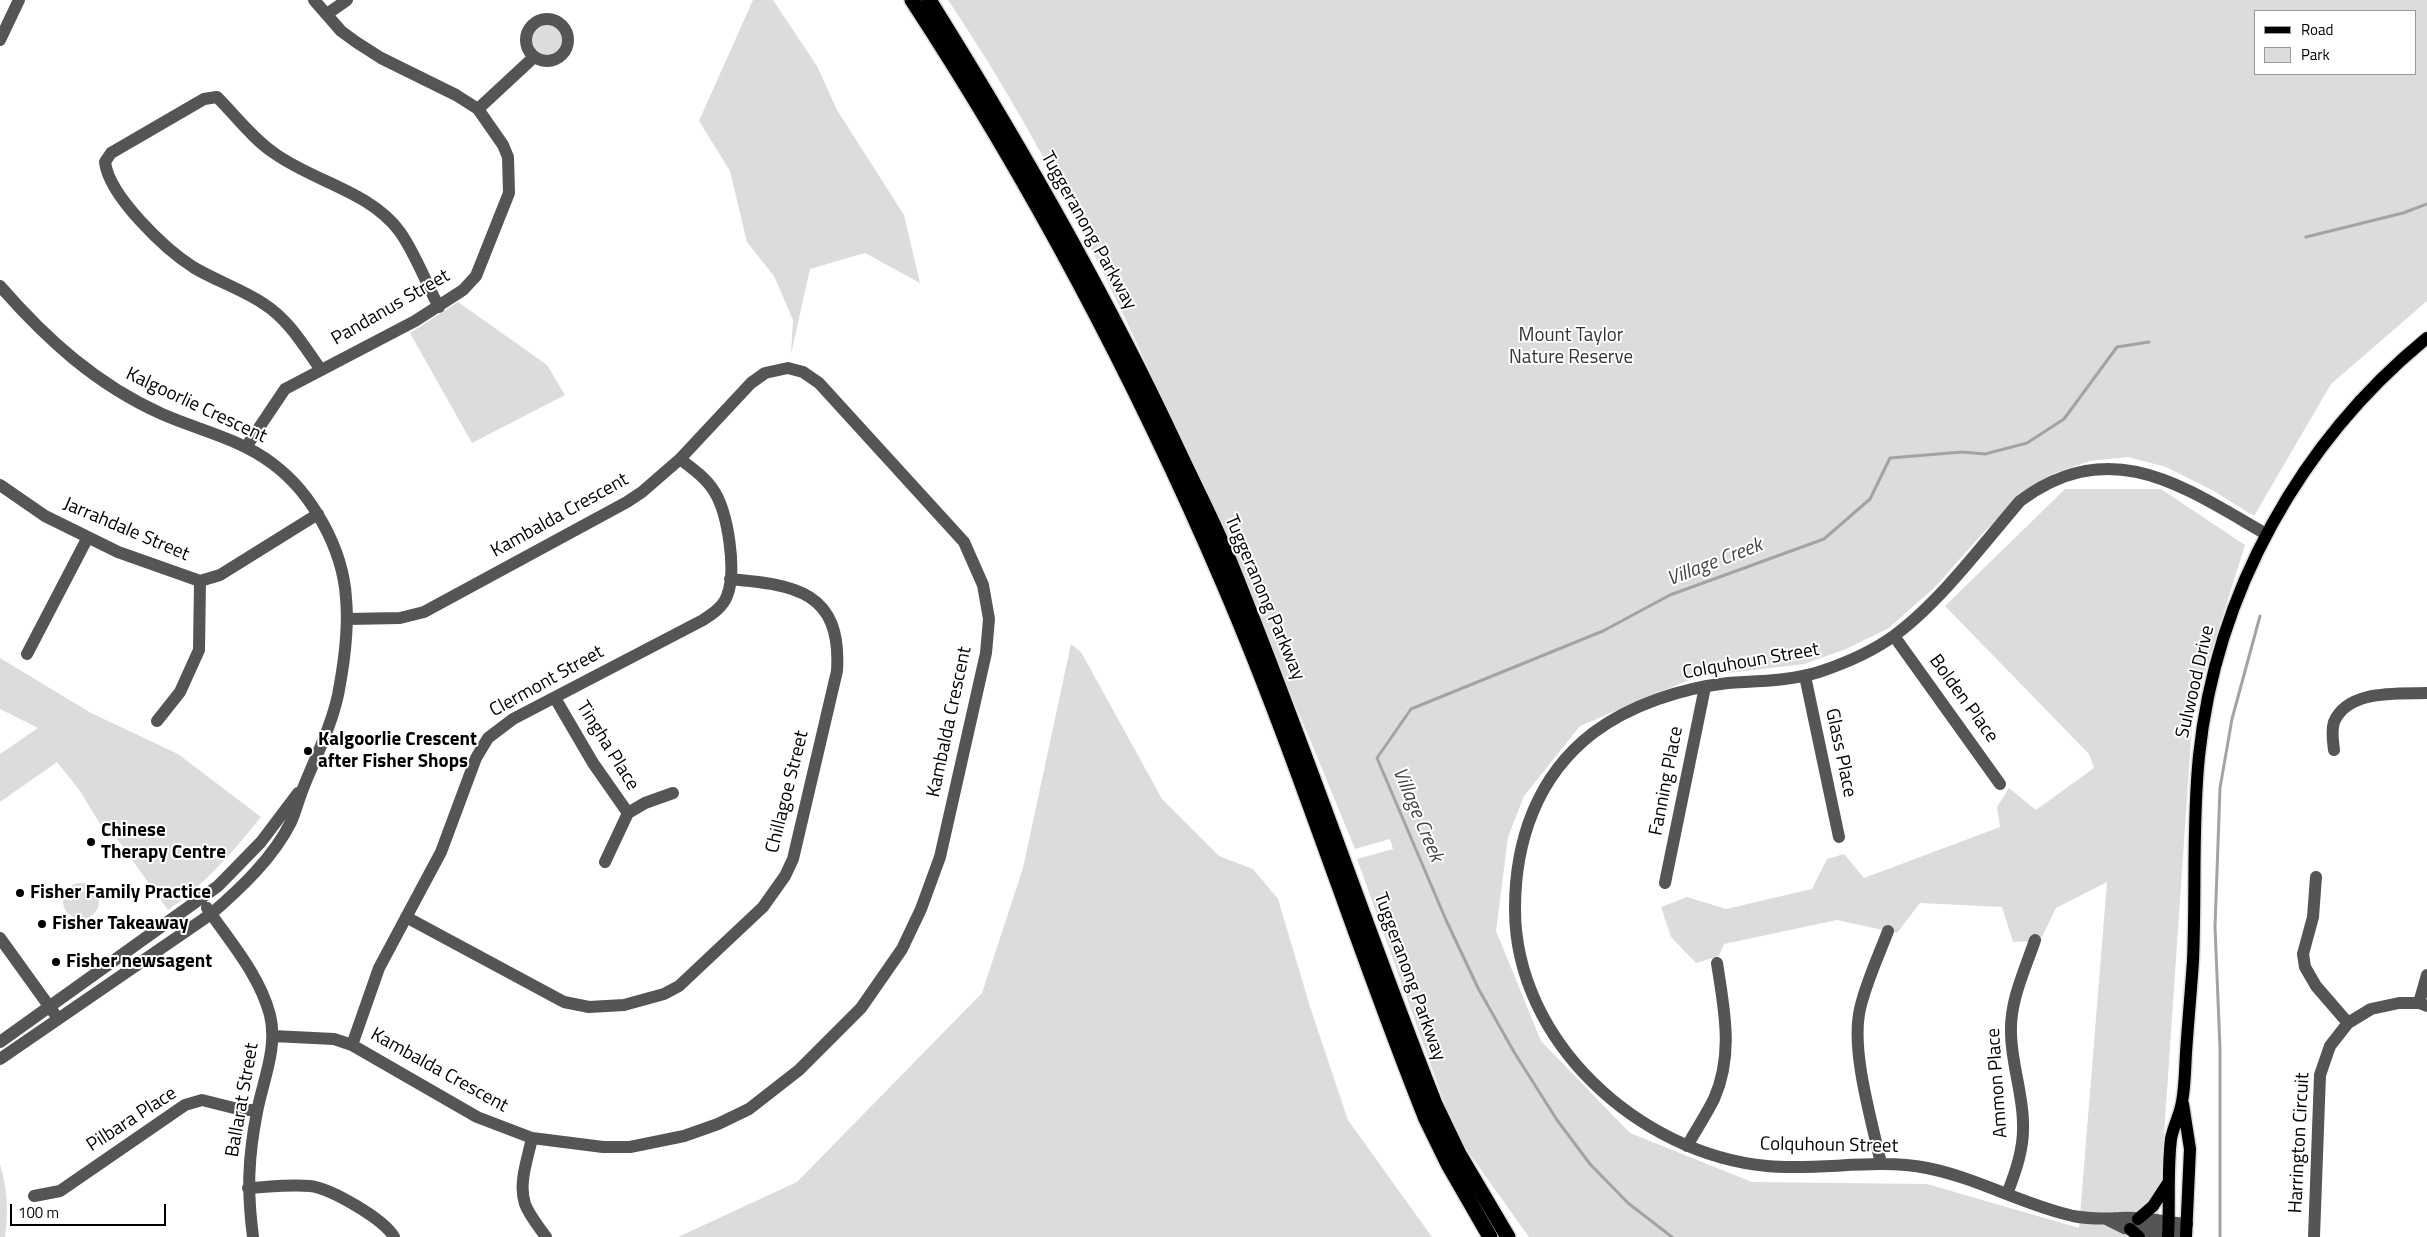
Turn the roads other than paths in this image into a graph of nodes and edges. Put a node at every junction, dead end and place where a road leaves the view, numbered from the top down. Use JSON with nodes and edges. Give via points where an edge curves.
{"nodes":[{"id":1,"x":19,"y":0,"type":"edge"},
{"id":2,"x":314,"y":0,"type":"edge"},
{"id":3,"x":347,"y":0,"type":"edge"},
{"id":4,"x":912,"y":0,"type":"edge"},
{"id":5,"x":929,"y":0,"type":"edge"},
{"id":6,"x":327,"y":14,"type":"junction"},
{"id":7,"x":0,"y":40,"type":"edge"},
{"id":8,"x":534,"y":56,"type":"dead end"},
{"id":9,"x":478,"y":109,"type":"junction"},
{"id":10,"x":0,"y":286,"type":"edge"},
{"id":11,"x":438,"y":307,"type":"junction"},
{"id":12,"x":2427,"y":338,"type":"edge"},
{"id":13,"x":321,"y":370,"type":"junction"},
{"id":14,"x":246,"y":447,"type":"junction"},
{"id":15,"x":680,"y":458,"type":"junction"},
{"id":16,"x":0,"y":485,"type":"edge"},
{"id":17,"x":318,"y":514,"type":"junction"},
{"id":18,"x":2266,"y":534,"type":"junction"},
{"id":19,"x":88,"y":537,"type":"junction"},
{"id":20,"x":730,"y":579,"type":"junction"},
{"id":21,"x":200,"y":581,"type":"junction"},
{"id":22,"x":346,"y":619,"type":"junction"},
{"id":23,"x":1894,"y":636,"type":"junction"},
{"id":24,"x":27,"y":654,"type":"dead end"},
{"id":25,"x":1805,"y":676,"type":"junction"},
{"id":26,"x":1705,"y":687,"type":"junction"},
{"id":27,"x":2427,"y":693,"type":"edge"},
{"id":28,"x":554,"y":698,"type":"junction"},
{"id":29,"x":157,"y":720,"type":"dead end"},
{"id":30,"x":2334,"y":750,"type":"dead end"},
{"id":31,"x":2000,"y":784,"type":"dead end"},
{"id":32,"x":304,"y":786,"type":"junction"},
{"id":33,"x":673,"y":793,"type":"dead end"},
{"id":34,"x":628,"y":813,"type":"junction"},
{"id":35,"x":1839,"y":838,"type":"dead end"},
{"id":36,"x":605,"y":862,"type":"dead end"},
{"id":37,"x":2316,"y":877,"type":"dead end"},
{"id":38,"x":1665,"y":883,"type":"dead end"},
{"id":39,"x":201,"y":900,"type":"junction"},
{"id":40,"x":211,"y":914,"type":"junction"},
{"id":41,"x":406,"y":917,"type":"junction"},
{"id":42,"x":1888,"y":931,"type":"dead end"},
{"id":43,"x":0,"y":938,"type":"edge"},
{"id":44,"x":2035,"y":940,"type":"dead end"},
{"id":45,"x":1717,"y":963,"type":"dead end"},
{"id":46,"x":2427,"y":976,"type":"edge"},
{"id":47,"x":2423,"y":1005,"type":"edge"},
{"id":48,"x":50,"y":1007,"type":"junction"},
{"id":49,"x":58,"y":1019,"type":"junction"},
{"id":50,"x":2348,"y":1023,"type":"junction"},
{"id":51,"x":273,"y":1036,"type":"junction"},
{"id":52,"x":0,"y":1042,"type":"edge"},
{"id":53,"x":352,"y":1045,"type":"junction"},
{"id":54,"x":0,"y":1059,"type":"edge"},
{"id":55,"x":2182,"y":1101,"type":"junction"},
{"id":56,"x":257,"y":1110,"type":"junction"},
{"id":57,"x":532,"y":1138,"type":"junction"},
{"id":58,"x":1687,"y":1146,"type":"junction"},
{"id":59,"x":1880,"y":1164,"type":"junction"},
{"id":60,"x":2170,"y":1181,"type":"junction"},
{"id":61,"x":248,"y":1188,"type":"junction"},
{"id":62,"x":2007,"y":1194,"type":"junction"},
{"id":63,"x":34,"y":1196,"type":"dead end"},
{"id":64,"x":2136,"y":1229,"type":"edge"},
{"id":65,"x":2168,"y":1231,"type":"edge"},
{"id":66,"x":2187,"y":1233,"type":"edge"},
{"id":67,"x":253,"y":1237,"type":"edge"},
{"id":68,"x":394,"y":1237,"type":"edge"},
{"id":69,"x":546,"y":1237,"type":"edge"},
{"id":70,"x":1490,"y":1237,"type":"edge"},
{"id":71,"x":1508,"y":1237,"type":"edge"},
{"id":72,"x":2314,"y":1237,"type":"edge"}],
"edges":[{"from":1,"to":7,"type":"street"},
{"from":2,"to":6,"type":"street","name":"Pandanus Street"},
{"from":3,"to":6,"type":"street"},
{"from":4,"to":70,"type":"highway","name":"Tuggeranong Parkway","via":[[1042,214],[1096,314],[1183,492],[1255,660],[1426,1119]]},
{"from":5,"to":71,"type":"highway","name":"Tuggeranong Parkway","via":[[1057,213],[1114,320],[1226,552],[1435,1104],[1459,1154]]},
{"from":6,"to":9,"type":"street","name":"Pandanus Street","via":[[341,31],[381,58]]},
{"from":8,"to":9,"type":"street"},
{"from":9,"to":11,"type":"street","name":"Pandanus Street","via":[[508,157],[509,192],[476,276],[463,290]]},
{"from":10,"to":14,"type":"street","name":"Kalgoorlie Crescent","via":[[27,318],[62,351],[116,390],[161,413]]},
{"from":11,"to":13,"type":"street","name":"Pandanus Street"},
{"from":11,"to":13,"type":"street","via":[[400,232],[380,212],[358,195],[321,180],[274,153],[217,97],[204,99],[110,153],[106,162],[109,177],[132,212],[151,232],[192,266],[265,304],[298,336]]},
{"from":12,"to":18,"type":"main road","name":"Sulwood Drive","via":[[2365,394],[2334,431],[2304,471]]},
{"from":13,"to":14,"type":"street","name":"Pandanus Street","via":[[286,389]]},
{"from":14,"to":17,"type":"street","name":"Kalgoorlie Crescent","via":[[273,463]]},
{"from":15,"to":20,"type":"street","name":"Clermont Street","via":[[708,483],[720,502],[728,534]]},
{"from":15,"to":22,"type":"street","name":"Kambalda Crescent","via":[[627,502],[424,612],[400,618]]},
{"from":15,"to":57,"type":"street","name":"Kambalda Crescent","via":[[751,383],[765,373],[788,368],[803,372],[819,383],[964,542],[984,584],[989,619],[986,653],[940,857],[902,949],[862,1008],[799,1070],[749,1109],[718,1124],[684,1136],[630,1147]]},
{"from":16,"to":19,"type":"street","name":"Jarrahdale Street","via":[[45,516]]},
{"from":17,"to":21,"type":"street","name":"Jarrahdale Street","via":[[220,575]]},
{"from":17,"to":22,"type":"street","name":"Kalgoorlie Crescent","via":[[342,573]]},
{"from":18,"to":23,"type":"street","name":"Colquhoun Street","via":[[2185,487],[2154,476],[2122,470],[2096,470],[2060,477],[2020,501],[1926,609]]},
{"from":18,"to":55,"type":"main road","name":"Sulwood Drive","via":[[2234,605],[2218,655],[2202,731]]},
{"from":19,"to":21,"type":"street","name":"Jarrahdale Street","via":[[155,567]]},
{"from":19,"to":24,"type":"street"},
{"from":20,"to":28,"type":"street","name":"Clermont Street","via":[[729,590],[721,606],[703,620]]},
{"from":20,"to":41,"type":"street","name":"Chillagoe Street","via":[[776,584],[805,594],[827,614],[835,632],[838,653],[837,671],[793,859],[763,907],[679,986],[643,1001],[604,1007],[564,1002]]},
{"from":21,"to":29,"type":"street","via":[[199,650],[180,692]]},
{"from":22,"to":32,"type":"street","name":"Kalgoorlie Crescent","via":[[338,696]]},
{"from":23,"to":25,"type":"street","name":"Colquhoun Street","via":[[1852,660]]},
{"from":23,"to":31,"type":"street","name":"Bolden Place"},
{"from":25,"to":26,"type":"street","name":"Colquhoun Street"},
{"from":25,"to":35,"type":"street","name":"Glass Place"},
{"from":26,"to":38,"type":"street","name":"Fanning Place"},
{"from":26,"to":58,"type":"street","name":"Colquhoun Street","via":[[1628,712],[1588,737],[1566,757],[1536,804],[1520,850],[1515,883],[1515,916],[1529,982],[1542,1012],[1567,1053],[1614,1101],[1641,1121]]},
{"from":27,"to":30,"type":"street","via":[[2374,696],[2353,703],[2341,712],[2334,723]]},
{"from":28,"to":34,"type":"street","name":"Tingha Place"},
{"from":28,"to":41,"type":"street","name":"Clermont Street","via":[[514,719],[488,738],[476,758],[441,852]]},
{"from":32,"to":39,"type":"street","name":"Kalgoorlie Crescent","via":[[241,864]]},
{"from":32,"to":40,"type":"street","name":"Kalgoorlie Crescent","via":[[290,822],[267,857]]},
{"from":33,"to":34,"type":"street","name":"Tingha Place"},
{"from":34,"to":36,"type":"street","name":"Tingha Place"},
{"from":37,"to":50,"type":"street","via":[[2313,917],[2303,954],[2305,967],[2316,986]]},
{"from":39,"to":40,"type":"street","name":"Ballarat Street"},
{"from":39,"to":48,"type":"street","name":"Kalgoorlie Crescent"},
{"from":40,"to":49,"type":"street","name":"Kalgoorlie Crescent"},
{"from":40,"to":51,"type":"street","name":"Ballarat Street","via":[[243,958],[263,994]]},
{"from":41,"to":53,"type":"street","name":"Clermont Street","via":[[379,968]]},
{"from":42,"to":59,"type":"street","via":[[1859,1011],[1857,1032],[1858,1053]]},
{"from":43,"to":48,"type":"street"},
{"from":44,"to":62,"type":"street","name":"Ammon Place","via":[[2016,992],[2012,1018],[2012,1058],[2023,1124],[2021,1150]]},
{"from":45,"to":58,"type":"street","via":[[1727,1030],[1726,1054],[1714,1099]]},
{"from":46,"to":47,"type":"street"},
{"from":47,"to":50,"type":"street","name":"Harrington Circuit","via":[[2399,1003],[2380,1006]]},
{"from":48,"to":49,"type":"street"},
{"from":48,"to":52,"type":"street","name":"Kalgoorlie Crescent"},
{"from":49,"to":54,"type":"street","name":"Kalgoorlie Crescent"},
{"from":50,"to":72,"type":"street","name":"Harrington Circuit","via":[[2330,1046],[2320,1075]]},
{"from":51,"to":53,"type":"street","name":"Kambalda Crescent","via":[[334,1039]]},
{"from":51,"to":56,"type":"street","name":"Ballarat Street","via":[[268,1074]]},
{"from":53,"to":57,"type":"street","name":"Kambalda Crescent","via":[[477,1118]]},
{"from":55,"to":60,"type":"main road","name":"Sulwood Drive","via":[[2172,1137]]},
{"from":55,"to":66,"type":"main road","name":"Sulwood Drive","via":[[2190,1149]]},
{"from":56,"to":61,"type":"street","name":"Ballarat Street"},
{"from":56,"to":63,"type":"street","name":"Pilbara Place","via":[[242,1110],[202,1100],[184,1105],[60,1191]]},
{"from":57,"to":69,"type":"street","via":[[523,1189],[525,1204]]},
{"from":58,"to":59,"type":"street","name":"Colquhoun Street","via":[[1719,1157],[1768,1166],[1800,1168]]},
{"from":59,"to":62,"type":"street","name":"Colquhoun Street","via":[[1956,1175]]},
{"from":60,"to":64,"type":"main road"},
{"from":60,"to":65,"type":"main road","name":"Sulwood Drive"},
{"from":61,"to":67,"type":"street","name":"Ballarat Street"},
{"from":61,"to":68,"type":"street","via":[[310,1186],[324,1190],[380,1221]]},
{"from":62,"to":64,"type":"street","name":"Colquhoun Street","via":[[2073,1216],[2108,1220]]},
{"from":64,"to":65,"type":"street","name":"Colquhoun Street"},
{"from":65,"to":66,"type":"street","name":"Colquhoun Street"}]}
